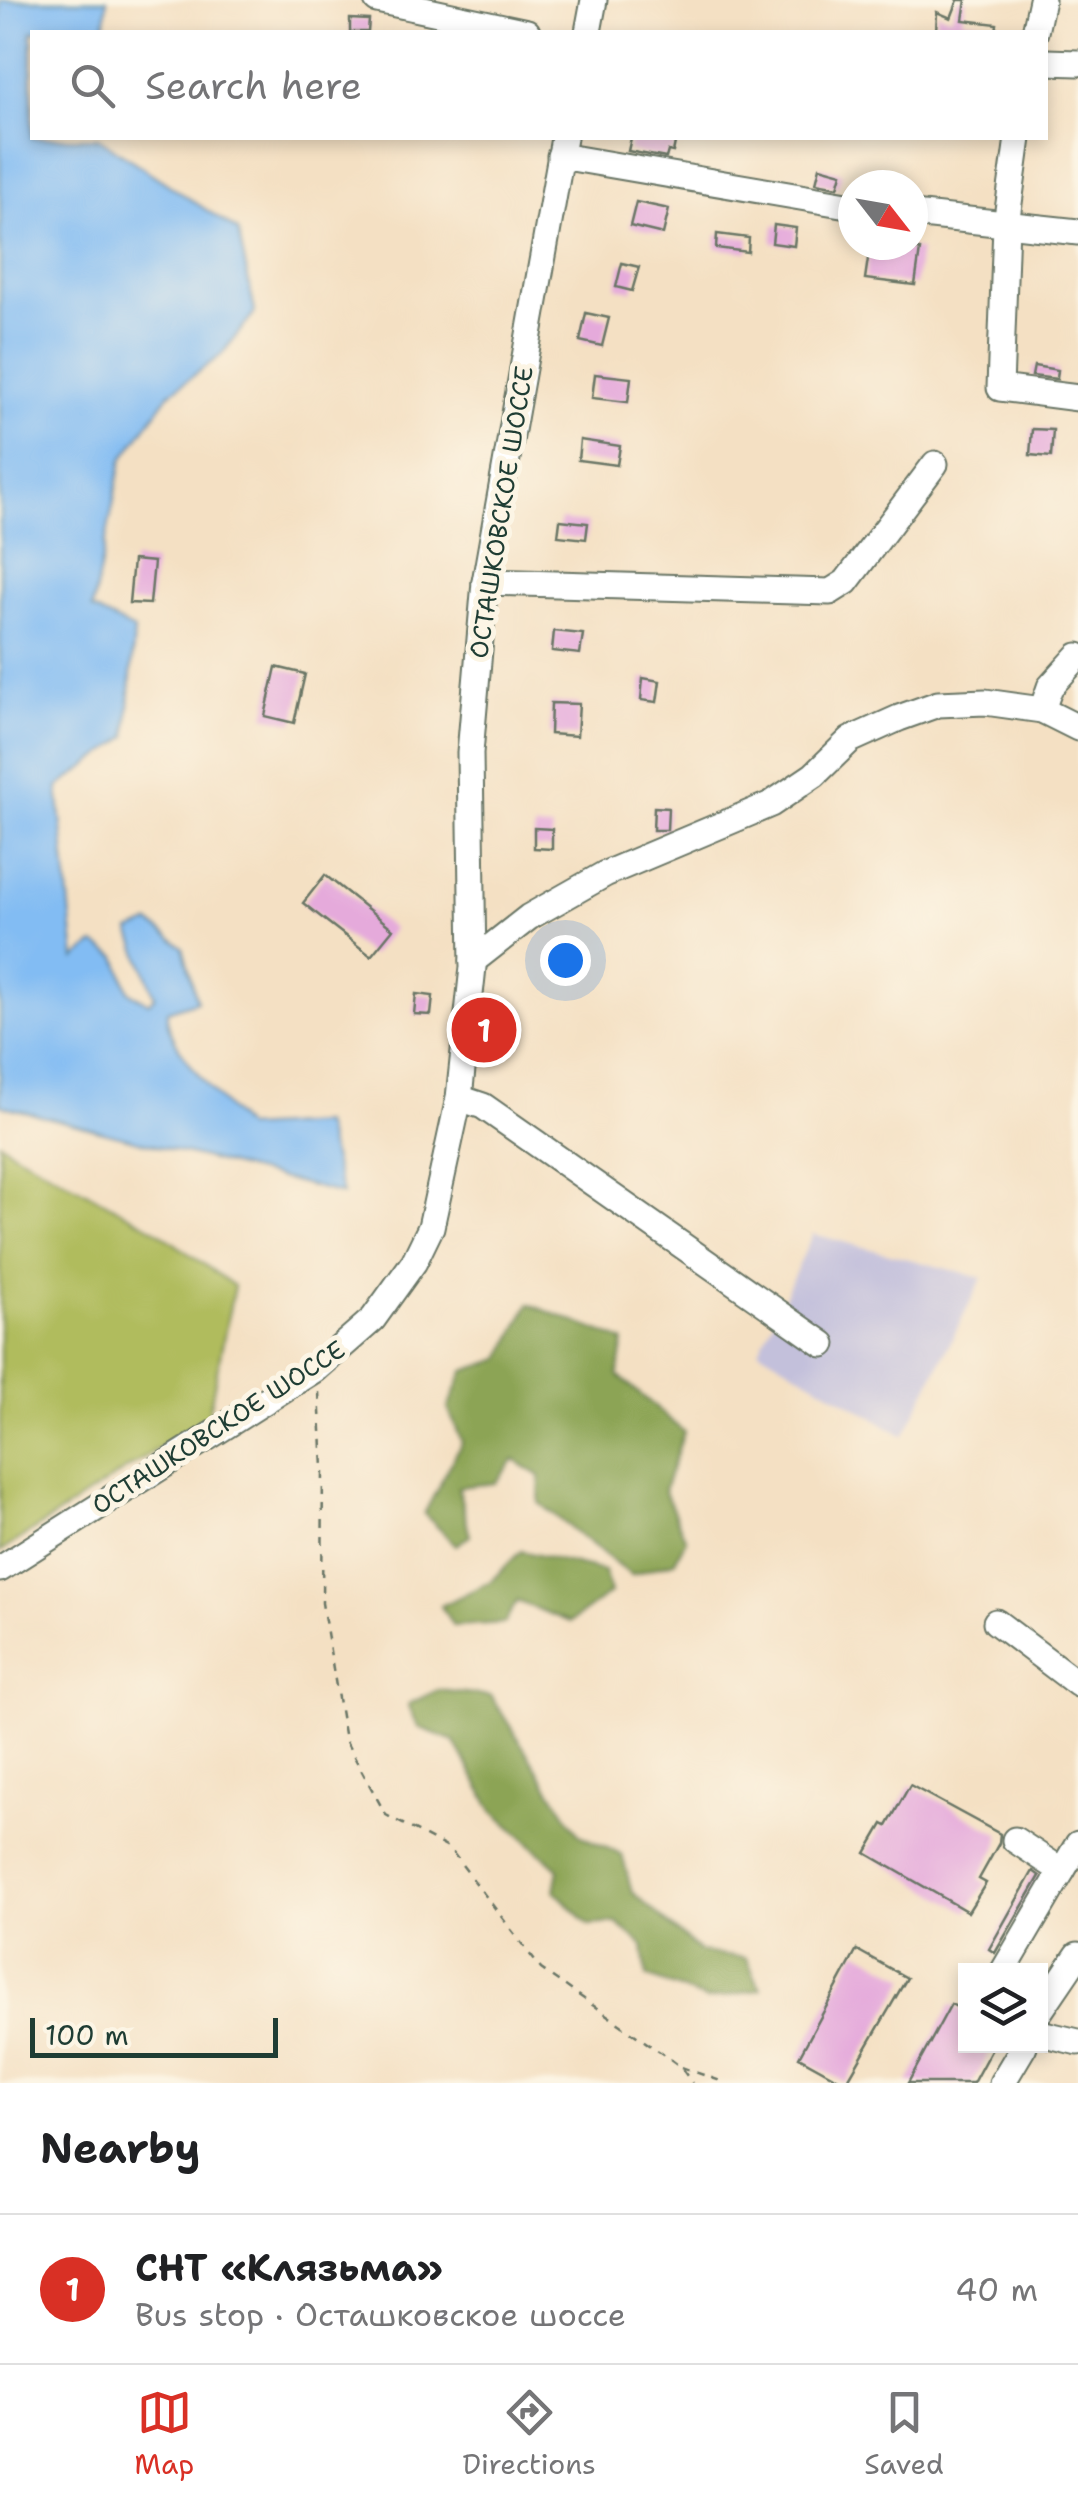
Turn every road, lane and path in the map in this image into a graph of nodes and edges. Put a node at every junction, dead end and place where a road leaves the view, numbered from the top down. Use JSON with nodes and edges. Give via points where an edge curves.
{"nodes":[{"id":1,"x":377,"y":0,"type":"edge"},
{"id":2,"x":594,"y":0,"type":"edge"},
{"id":3,"x":1042,"y":0,"type":"edge"},
{"id":4,"x":518,"y":30,"type":"edge"},
{"id":5,"x":588,"y":30,"type":"edge"},
{"id":6,"x":1035,"y":30,"type":"edge"},
{"id":7,"x":1048,"y":62,"type":"edge"},
{"id":8,"x":1078,"y":63,"type":"edge"},
{"id":9,"x":1018,"y":140,"type":"edge"},
{"id":10,"x":562,"y":147,"type":"edge"},
{"id":11,"x":838,"y":203,"type":"edge"},
{"id":12,"x":928,"y":216,"type":"edge"},
{"id":13,"x":1006,"y":225,"type":"junction"},
{"id":14,"x":1078,"y":232,"type":"edge"},
{"id":15,"x":1078,"y":398,"type":"edge"},
{"id":16,"x":935,"y":464,"type":"dead end"},
{"id":17,"x":485,"y":582,"type":"junction"},
{"id":18,"x":1078,"y":656,"type":"edge"},
{"id":19,"x":1042,"y":710,"type":"junction"},
{"id":20,"x":1078,"y":728,"type":"edge"},
{"id":21,"x":473,"y":961,"type":"junction"},
{"id":22,"x":459,"y":1098,"type":"junction"},
{"id":23,"x":823,"y":1344,"type":"dead end"},
{"id":24,"x":318,"y":1368,"type":"junction"},
{"id":25,"x":0,"y":1569,"type":"edge"},
{"id":26,"x":996,"y":1622,"type":"dead end"},
{"id":27,"x":1078,"y":1684,"type":"edge"},
{"id":28,"x":1015,"y":1840,"type":"dead end"},
{"id":29,"x":1078,"y":1844,"type":"edge"},
{"id":30,"x":1062,"y":1871,"type":"junction"},
{"id":31,"x":1078,"y":1955,"type":"edge"},
{"id":32,"x":1008,"y":1963,"type":"edge"},
{"id":33,"x":1048,"y":1999,"type":"edge"},
{"id":34,"x":1048,"y":2036,"type":"edge"},
{"id":35,"x":1078,"y":2042,"type":"edge"},
{"id":36,"x":1020,"y":2053,"type":"edge"},
{"id":37,"x":680,"y":2066,"type":"junction"},
{"id":38,"x":692,"y":2083,"type":"edge"},
{"id":39,"x":726,"y":2083,"type":"edge"},
{"id":40,"x":1002,"y":2083,"type":"edge"}],
"edges":[{"from":1,"to":4,"type":"street"},
{"from":2,"to":5,"type":"street"},
{"from":3,"to":6,"type":"street"},
{"from":7,"to":8,"type":"street"},
{"from":9,"to":13,"type":"street"},
{"from":10,"to":11,"type":"street"},
{"from":10,"to":17,"type":"street","name":"ОСТАШКОВСКОЕ ШОССЕ"},
{"from":12,"to":13,"type":"street"},
{"from":13,"to":14,"type":"street"},
{"from":13,"to":15,"type":"street","via":[[1000,388]]},
{"from":16,"to":17,"type":"street","via":[[846,582],[830,592]]},
{"from":17,"to":21,"type":"street","name":"ОСТАШКОВСКОЕ ШОССЕ","via":[[470,753]]},
{"from":18,"to":19,"type":"street","via":[[1050,688]]},
{"from":19,"to":20,"type":"street"},
{"from":19,"to":21,"type":"street","via":[[938,704],[850,740],[770,804],[604,874]]},
{"from":21,"to":22,"type":"street","name":"ОСТАШКОВСКОЕ ШОССЕ"},
{"from":22,"to":23,"type":"street","via":[[483,1106]]},
{"from":22,"to":24,"type":"street","name":"ОСТАШКОВСКОЕ ШОССЕ","via":[[431,1227],[414,1262],[373,1319]]},
{"from":24,"to":25,"type":"street","name":"ОСТАШКОВСКОЕ ШОССЕ"},
{"from":24,"to":37,"type":"path","via":[[322,1603],[346,1740],[386,1814],[450,1849],[541,1969]]},
{"from":26,"to":27,"type":"street"},
{"from":28,"to":30,"type":"street"},
{"from":29,"to":30,"type":"street"},
{"from":30,"to":32,"type":"street"},
{"from":31,"to":33,"type":"street"},
{"from":34,"to":35,"type":"street"},
{"from":36,"to":40,"type":"street"},
{"from":37,"to":38,"type":"path"},
{"from":37,"to":39,"type":"path"}]}
